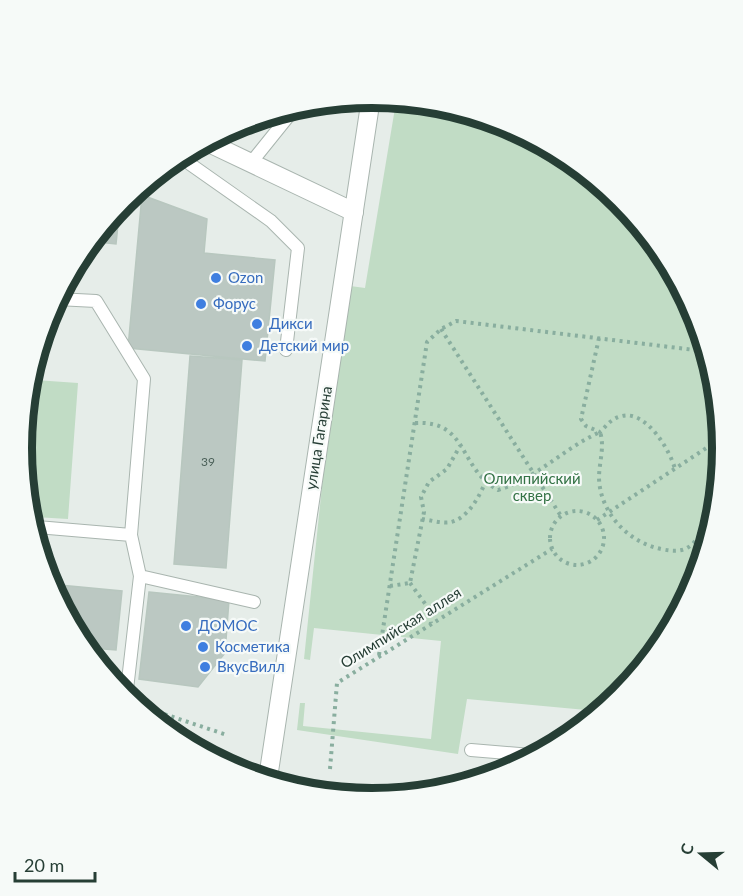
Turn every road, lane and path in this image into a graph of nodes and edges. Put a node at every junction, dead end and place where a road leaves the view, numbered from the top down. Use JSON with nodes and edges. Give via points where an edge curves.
{"nodes":[{"id":1,"x":369,"y":108,"type":"edge"},
{"id":2,"x":286,"y":120,"type":"edge"},
{"id":3,"x":215,"y":146,"type":"edge"},
{"id":4,"x":189,"y":161,"type":"edge"},
{"id":5,"x":250,"y":164,"type":"junction"},
{"id":6,"x":354,"y":212,"type":"junction"},
{"id":7,"x":66,"y":299,"type":"edge"},
{"id":8,"x":441,"y":328,"type":"junction"},
{"id":9,"x":599,"y":338,"type":"junction"},
{"id":10,"x":286,"y":350,"type":"dead end"},
{"id":11,"x":697,"y":350,"type":"edge"},
{"id":12,"x":415,"y":423,"type":"junction"},
{"id":13,"x":600,"y":432,"type":"junction"},
{"id":14,"x":461,"y":445,"type":"junction"},
{"id":15,"x":712,"y":445,"type":"edge"},
{"id":16,"x":675,"y":469,"type":"junction"},
{"id":17,"x":534,"y":474,"type":"junction"},
{"id":18,"x":485,"y":483,"type":"junction"},
{"id":19,"x":609,"y":513,"type":"junction"},
{"id":20,"x":561,"y":516,"type":"junction"},
{"id":21,"x":422,"y":519,"type":"junction"},
{"id":22,"x":597,"y":520,"type":"junction"},
{"id":23,"x":41,"y":527,"type":"edge"},
{"id":24,"x":131,"y":536,"type":"junction"},
{"id":25,"x":700,"y":536,"type":"edge"},
{"id":26,"x":552,"y":549,"type":"junction"},
{"id":27,"x":140,"y":576,"type":"junction"},
{"id":28,"x":410,"y":583,"type":"junction"},
{"id":29,"x":390,"y":586,"type":"junction"},
{"id":30,"x":254,"y":602,"type":"dead end"},
{"id":31,"x":431,"y":623,"type":"junction"},
{"id":32,"x":379,"y":655,"type":"junction"},
{"id":33,"x":128,"y":684,"type":"edge"},
{"id":34,"x":157,"y":712,"type":"edge"},
{"id":35,"x":227,"y":735,"type":"dead end"},
{"id":36,"x":471,"y":750,"type":"dead end"},
{"id":37,"x":518,"y":755,"type":"edge"},
{"id":38,"x":330,"y":769,"type":"dead end"},
{"id":39,"x":269,"y":772,"type":"edge"}],
"edges":[{"from":1,"to":6,"type":"street","name":"улица Гагарина"},
{"from":2,"to":5,"type":"lane"},
{"from":3,"to":5,"type":"street"},
{"from":4,"to":10,"type":"lane","via":[[271,221],[298,248]]},
{"from":5,"to":6,"type":"street"},
{"from":6,"to":39,"type":"street","name":"улица Гагарина"},
{"from":7,"to":24,"type":"lane","via":[[96,301],[144,379]]},
{"from":8,"to":9,"type":"path","via":[[456,321]]},
{"from":8,"to":12,"type":"path","via":[[427,342]]},
{"from":8,"to":17,"type":"path"},
{"from":9,"to":11,"type":"path"},
{"from":9,"to":13,"type":"path","via":[[581,419]]},
{"from":12,"to":14,"type":"path","via":[[430,422],[442,427],[456,436]]},
{"from":12,"to":29,"type":"path"},
{"from":13,"to":16,"type":"path","via":[[613,419],[625,415],[641,420],[668,450]]},
{"from":13,"to":17,"type":"path"},
{"from":13,"to":19,"type":"path","via":[[603,442],[599,480]]},
{"from":14,"to":18,"type":"path"},
{"from":14,"to":21,"type":"path","via":[[447,469],[429,482],[421,497]]},
{"from":15,"to":16,"type":"path"},
{"from":16,"to":19,"type":"path"},
{"from":17,"to":18,"type":"path","via":[[498,490]]},
{"from":17,"to":20,"type":"path"},
{"from":18,"to":21,"type":"path","via":[[467,512],[452,522]]},
{"from":19,"to":22,"type":"path"},
{"from":19,"to":25,"type":"path","via":[[621,529],[657,549],[686,550]]},
{"from":20,"to":22,"type":"path","via":[[583,512]]},
{"from":20,"to":26,"type":"path","via":[[549,536]]},
{"from":21,"to":28,"type":"path"},
{"from":22,"to":26,"type":"path","via":[[603,547],[592,561],[566,564]]},
{"from":23,"to":24,"type":"lane"},
{"from":24,"to":27,"type":"lane"},
{"from":26,"to":31,"type":"path","name":"Олимпийская аллея"},
{"from":27,"to":30,"type":"lane"},
{"from":27,"to":33,"type":"lane"},
{"from":28,"to":29,"type":"path"},
{"from":28,"to":31,"type":"path","via":[[429,609]]},
{"from":29,"to":32,"type":"path"},
{"from":31,"to":32,"type":"path","name":"Олимпийская аллея"},
{"from":32,"to":38,"type":"path","name":"Олимпийская аллея","via":[[337,683]]},
{"from":34,"to":35,"type":"path"},
{"from":36,"to":37,"type":"lane"}]}
